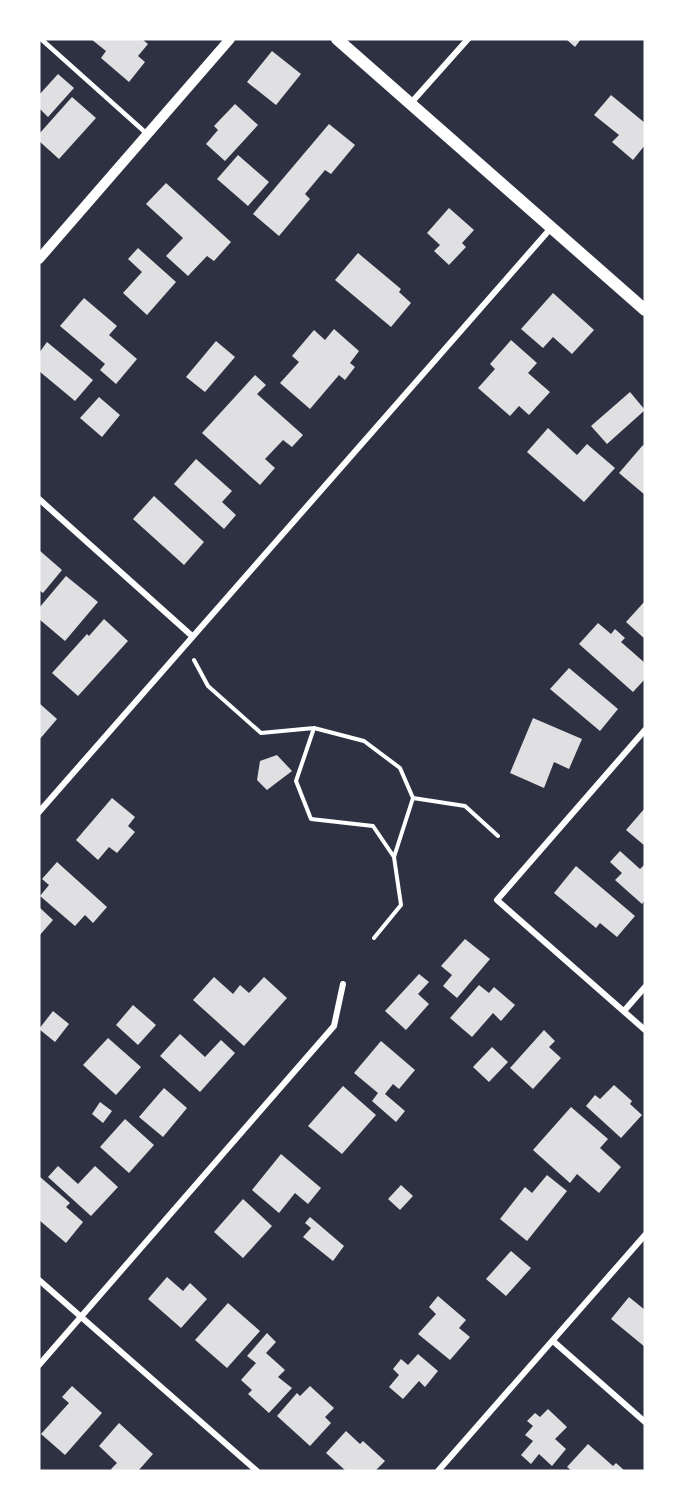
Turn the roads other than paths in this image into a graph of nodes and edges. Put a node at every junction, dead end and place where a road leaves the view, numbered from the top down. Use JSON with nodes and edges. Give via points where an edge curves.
{"nodes":[{"id":1,"x":41,"y":39,"type":"edge"},
{"id":2,"x":230,"y":39,"type":"edge"},
{"id":3,"x":337,"y":39,"type":"edge"},
{"id":4,"x":468,"y":39,"type":"edge"},
{"id":5,"x":411,"y":102,"type":"junction"},
{"id":6,"x":148,"y":135,"type":"junction"},
{"id":7,"x":552,"y":227,"type":"junction"},
{"id":8,"x":39,"y":259,"type":"edge"},
{"id":9,"x":645,"y":310,"type":"edge"},
{"id":10,"x":39,"y":499,"type":"edge"},
{"id":11,"x":192,"y":636,"type":"junction"},
{"id":12,"x":645,"y":730,"type":"edge"},
{"id":13,"x":39,"y":812,"type":"edge"},
{"id":14,"x":343,"y":984,"type":"dead end"},
{"id":15,"x":645,"y":987,"type":"edge"},
{"id":16,"x":624,"y":1011,"type":"junction"},
{"id":17,"x":645,"y":1029,"type":"edge"},
{"id":18,"x":645,"y":1235,"type":"edge"},
{"id":19,"x":39,"y":1280,"type":"edge"},
{"id":20,"x":81,"y":1316,"type":"junction"},
{"id":21,"x":553,"y":1341,"type":"junction"},
{"id":22,"x":39,"y":1365,"type":"edge"},
{"id":23,"x":645,"y":1422,"type":"edge"},
{"id":24,"x":257,"y":1471,"type":"edge"},
{"id":25,"x":438,"y":1471,"type":"edge"}],
"edges":[{"from":1,"to":6,"type":"lane"},
{"from":2,"to":6,"type":"street"},
{"from":3,"to":5,"type":"main road"},
{"from":4,"to":5,"type":"street"},
{"from":5,"to":7,"type":"main road"},
{"from":6,"to":8,"type":"street"},
{"from":7,"to":9,"type":"main road"},
{"from":7,"to":11,"type":"street"},
{"from":10,"to":11,"type":"street"},
{"from":11,"to":13,"type":"street"},
{"from":12,"to":16,"type":"street","via":[[497,900]]},
{"from":14,"to":20,"type":"street","via":[[334,1026]]},
{"from":15,"to":16,"type":"street"},
{"from":16,"to":17,"type":"street"},
{"from":18,"to":21,"type":"street"},
{"from":19,"to":20,"type":"street"},
{"from":20,"to":22,"type":"street"},
{"from":20,"to":24,"type":"street"},
{"from":21,"to":23,"type":"street"},
{"from":21,"to":25,"type":"street"}]}
